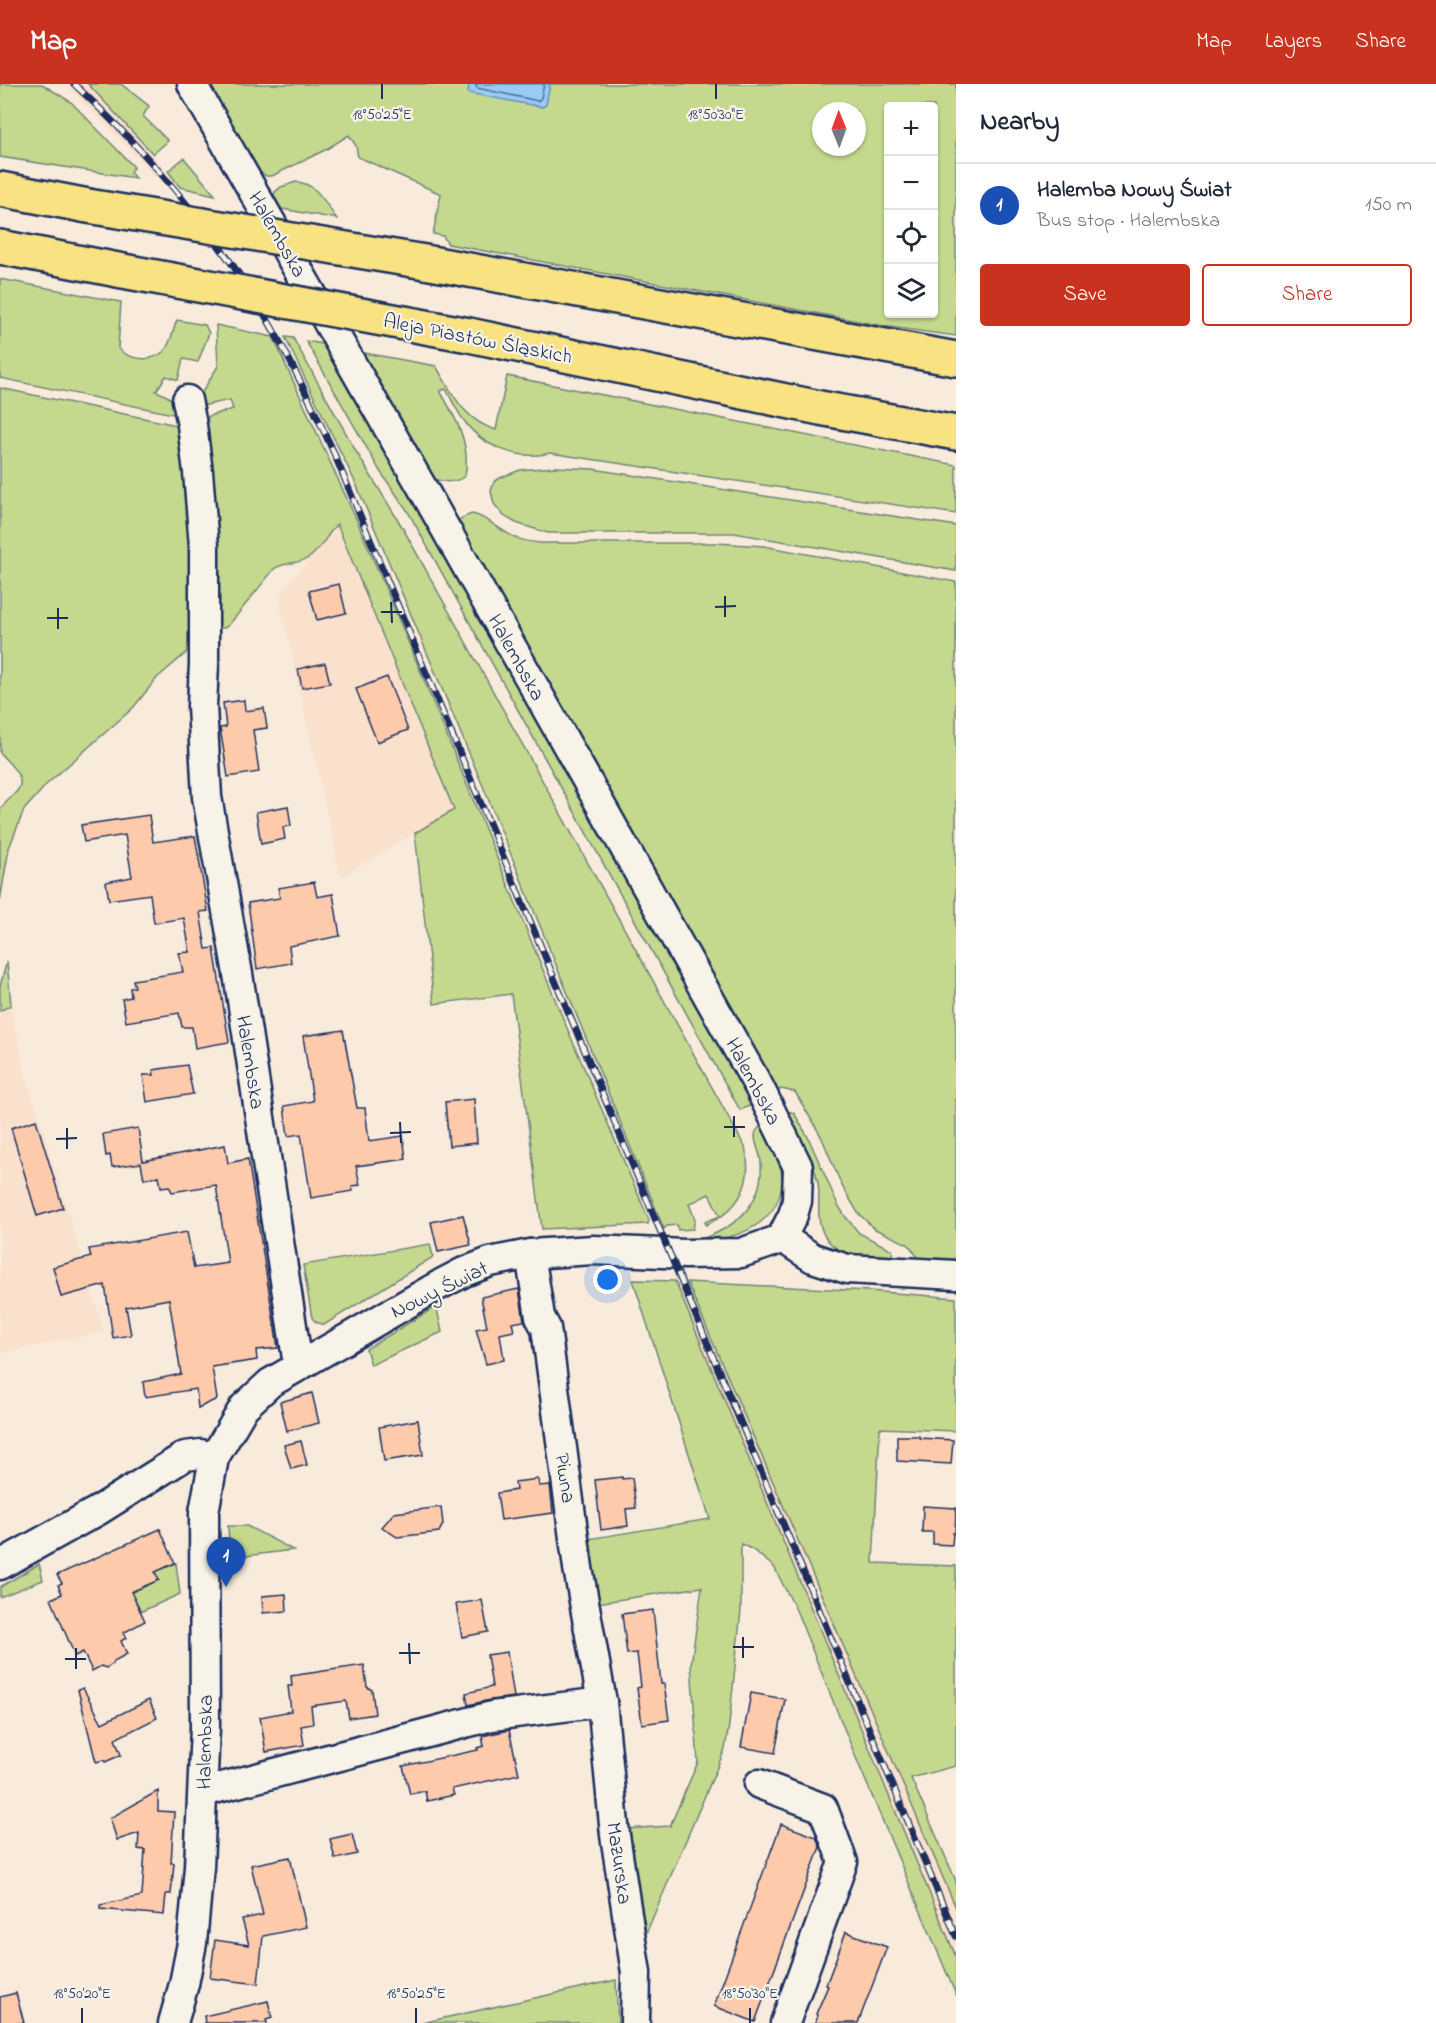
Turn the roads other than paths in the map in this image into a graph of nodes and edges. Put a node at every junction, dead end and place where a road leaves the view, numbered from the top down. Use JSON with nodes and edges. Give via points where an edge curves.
{"nodes":[{"id":1,"x":192,"y":84,"type":"edge"},
{"id":2,"x":0,"y":189,"type":"edge"},
{"id":3,"x":0,"y":247,"type":"edge"},
{"id":4,"x":956,"y":359,"type":"edge"},
{"id":5,"x":187,"y":400,"type":"dead end"},
{"id":6,"x":956,"y":433,"type":"edge"},
{"id":7,"x":781,"y":1239,"type":"junction"},
{"id":8,"x":530,"y":1254,"type":"junction"},
{"id":9,"x":956,"y":1275,"type":"edge"},
{"id":10,"x":298,"y":1365,"type":"junction"},
{"id":11,"x":213,"y":1458,"type":"junction"},
{"id":12,"x":0,"y":1565,"type":"edge"},
{"id":13,"x":602,"y":1702,"type":"junction"},
{"id":14,"x":759,"y":1784,"type":"dead end"},
{"id":15,"x":203,"y":1792,"type":"junction"},
{"id":16,"x":173,"y":2023,"type":"edge"},
{"id":17,"x":635,"y":2023,"type":"edge"},
{"id":18,"x":785,"y":2023,"type":"edge"}],
"edges":[{"from":1,"to":7,"type":"street","name":"Halembska","via":[[759,1087],[798,1167],[793,1215]]},
{"from":2,"to":4,"type":"highway","bridge":true},
{"from":3,"to":6,"type":"highway","name":"Aleja Piastów Śląskich","bridge":true,"via":[[469,335]]},
{"from":5,"to":10,"type":"street","name":"Halembska","via":[[204,546],[202,706],[207,797]]},
{"from":7,"to":8,"type":"street","name":"Nowy Świat","via":[[741,1253],[593,1250]]},
{"from":7,"to":9,"type":"street","via":[[813,1258],[847,1269]]},
{"from":8,"to":10,"type":"street","name":"Nowy Świat","via":[[464,1272]]},
{"from":8,"to":13,"type":"street","name":"Piwna","via":[[540,1317],[546,1328],[578,1568]]},
{"from":10,"to":11,"type":"street","name":"Nowy Świat","via":[[244,1407]]},
{"from":11,"to":12,"type":"street","via":[[201,1454],[185,1456]]},
{"from":11,"to":15,"type":"street","name":"Halembska","via":[[204,1512]]},
{"from":13,"to":15,"type":"street","via":[[492,1716]]},
{"from":13,"to":17,"type":"street","name":"Mazurska","via":[[615,1835],[636,1973]]},
{"from":14,"to":18,"type":"street","via":[[822,1808],[843,1862]]},
{"from":15,"to":16,"type":"street","name":"Halembska","via":[[192,1943]]}]}
